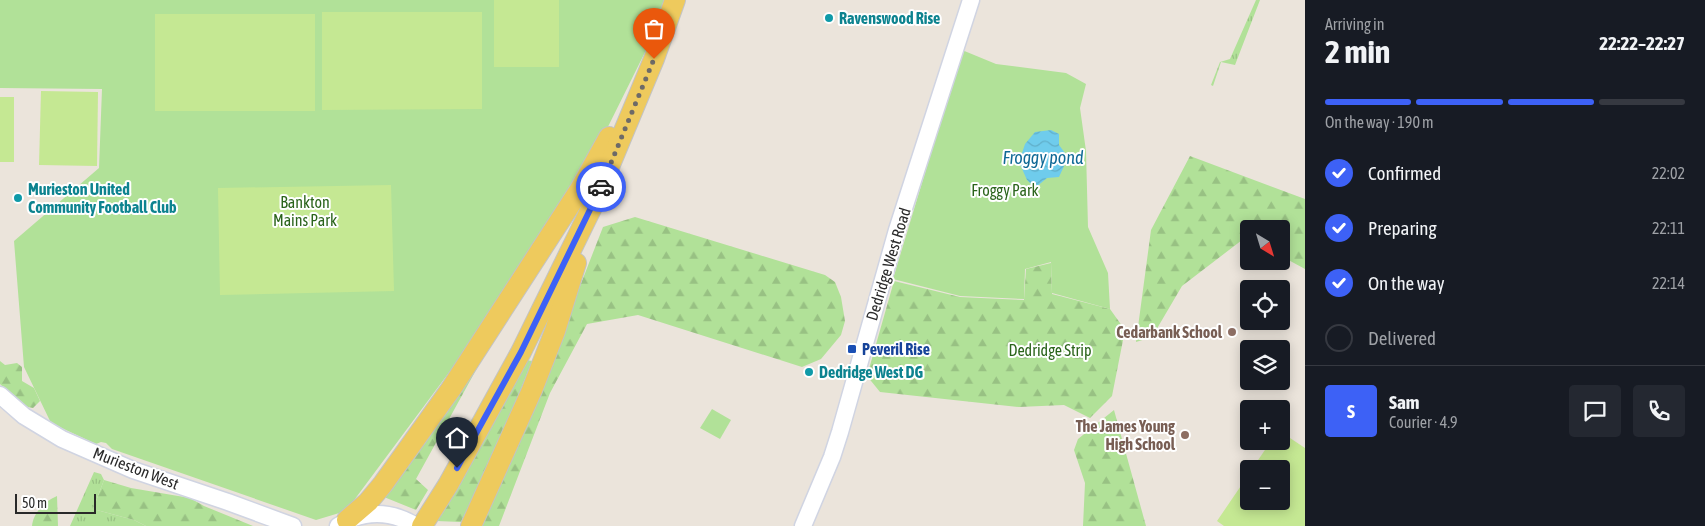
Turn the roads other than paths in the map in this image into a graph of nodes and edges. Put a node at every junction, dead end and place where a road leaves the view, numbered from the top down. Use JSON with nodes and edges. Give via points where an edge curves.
{"nodes":[{"id":1,"x":675,"y":0,"type":"edge"},
{"id":2,"x":971,"y":0,"type":"edge"},
{"id":3,"x":654,"y":59,"type":"junction"},
{"id":4,"x":594,"y":203,"type":"junction"},
{"id":5,"x":0,"y":395,"type":"edge"},
{"id":6,"x":343,"y":523,"type":"edge"},
{"id":7,"x":286,"y":525,"type":"edge"},
{"id":8,"x":416,"y":526,"type":"edge"},
{"id":9,"x":422,"y":526,"type":"edge"},
{"id":10,"x":470,"y":526,"type":"edge"},
{"id":11,"x":803,"y":526,"type":"edge"}],
"edges":[{"from":1,"to":3,"type":"main road"},
{"from":2,"to":11,"type":"street","name":"Dedridge West Road","via":[[897,230],[832,458]]},
{"from":3,"to":4,"type":"main road"},
{"from":3,"to":6,"type":"main road","via":[[579,191],[451,389],[383,484]]},
{"from":4,"to":9,"type":"main road","via":[[521,352]]},
{"from":4,"to":10,"type":"main road","via":[[539,373]]},
{"from":5,"to":7,"type":"street","name":"Murieston West","via":[[24,416],[62,439],[132,470]]},
{"from":6,"to":8,"type":"street","via":[[366,514],[386,514]]}]}
